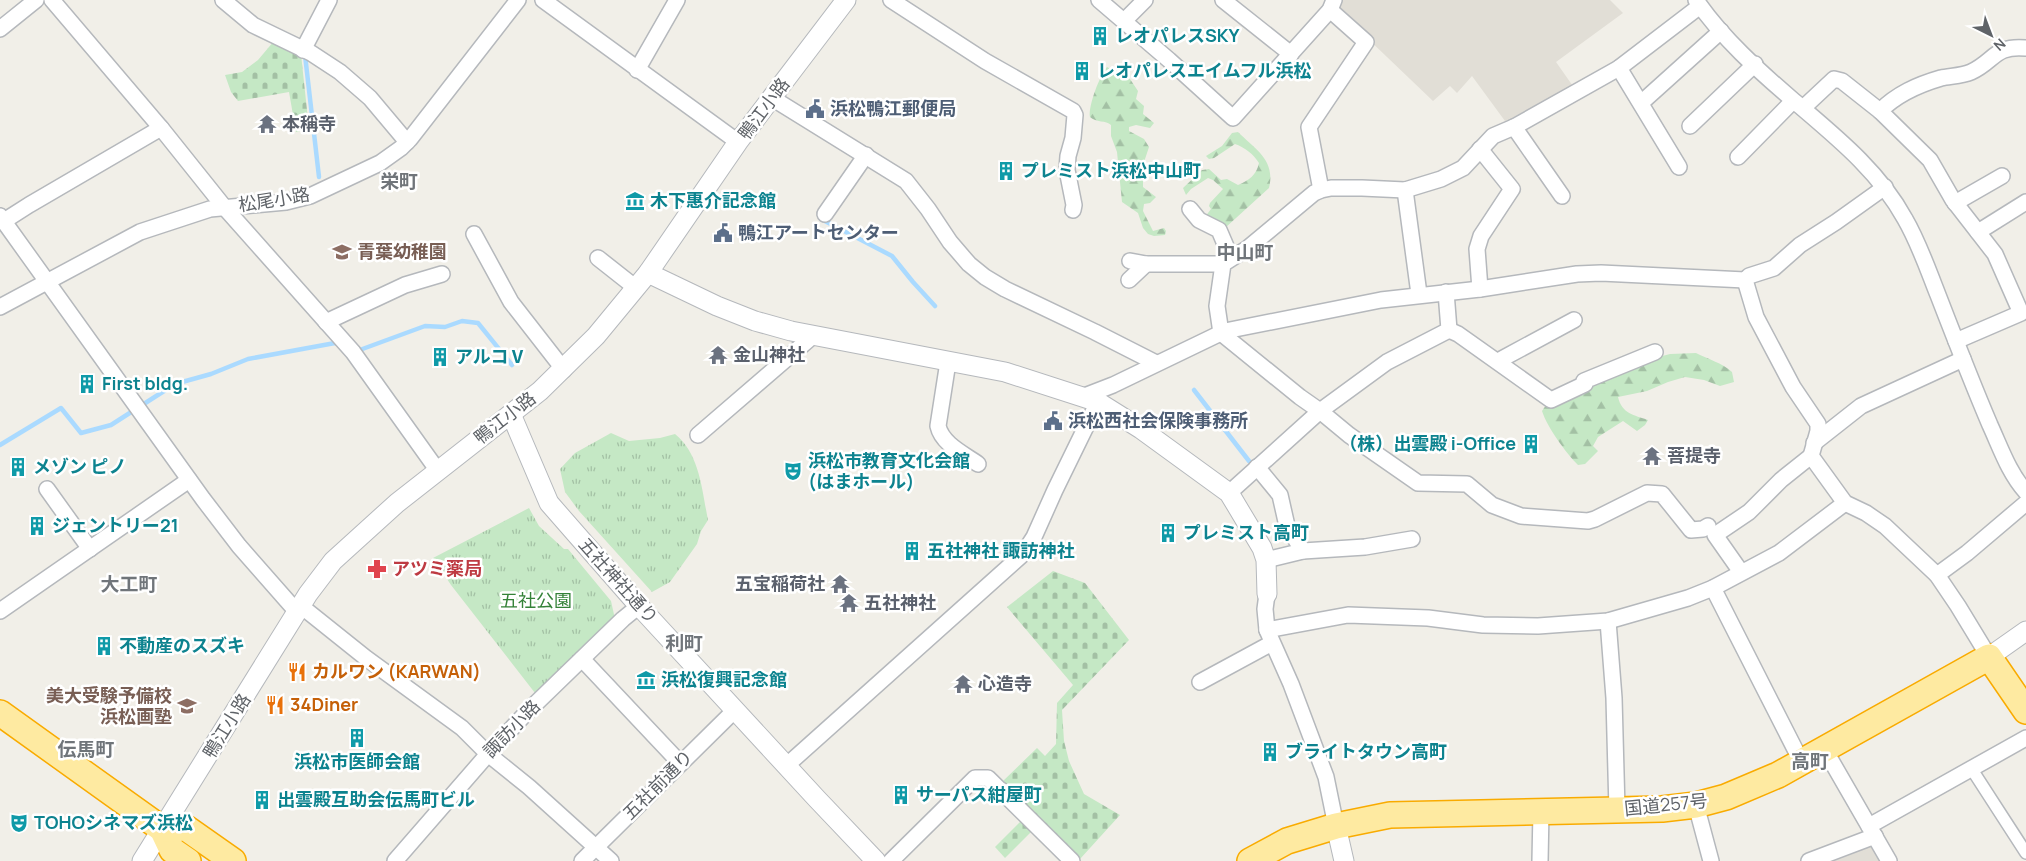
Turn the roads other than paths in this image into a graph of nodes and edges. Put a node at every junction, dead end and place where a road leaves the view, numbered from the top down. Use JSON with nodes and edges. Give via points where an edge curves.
{"nodes":[{"id":1,"x":36,"y":0,"type":"edge"},
{"id":2,"x":52,"y":0,"type":"edge"},
{"id":3,"x":224,"y":0,"type":"edge"},
{"id":4,"x":329,"y":0,"type":"edge"},
{"id":5,"x":518,"y":0,"type":"edge"},
{"id":6,"x":543,"y":0,"type":"edge"},
{"id":7,"x":677,"y":0,"type":"edge"},
{"id":8,"x":846,"y":0,"type":"edge"},
{"id":9,"x":891,"y":0,"type":"edge"},
{"id":10,"x":1099,"y":0,"type":"edge"},
{"id":11,"x":1145,"y":0,"type":"edge"},
{"id":12,"x":1222,"y":0,"type":"edge"},
{"id":13,"x":1698,"y":3,"type":"edge"},
{"id":14,"x":1332,"y":5,"type":"edge"},
{"id":15,"x":1124,"y":21,"type":"junction"},
{"id":16,"x":0,"y":29,"type":"edge"},
{"id":17,"x":1721,"y":31,"type":"junction"},
{"id":18,"x":2026,"y":48,"type":"edge"},
{"id":19,"x":303,"y":50,"type":"junction"},
{"id":20,"x":1291,"y":54,"type":"junction"},
{"id":21,"x":1755,"y":64,"type":"junction"},
{"id":22,"x":1619,"y":68,"type":"junction"},
{"id":23,"x":637,"y":70,"type":"junction"},
{"id":24,"x":772,"y":98,"type":"junction"},
{"id":25,"x":1641,"y":103,"type":"junction"},
{"id":26,"x":1798,"y":105,"type":"junction"},
{"id":27,"x":1880,"y":111,"type":"junction"},
{"id":28,"x":1690,"y":126,"type":"dead end"},
{"id":29,"x":1514,"y":127,"type":"junction"},
{"id":30,"x":161,"y":128,"type":"junction"},
{"id":31,"x":407,"y":142,"type":"junction"},
{"id":32,"x":738,"y":142,"type":"junction"},
{"id":33,"x":1480,"y":149,"type":"junction"},
{"id":34,"x":866,"y":156,"type":"junction"},
{"id":35,"x":1738,"y":157,"type":"dead end"},
{"id":36,"x":1679,"y":167,"type":"dead end"},
{"id":37,"x":2002,"y":176,"type":"dead end"},
{"id":38,"x":1885,"y":187,"type":"junction"},
{"id":39,"x":1321,"y":190,"type":"junction"},
{"id":40,"x":1405,"y":190,"type":"junction"},
{"id":41,"x":1562,"y":196,"type":"dead end"},
{"id":42,"x":2026,"y":202,"type":"edge"},
{"id":43,"x":1955,"y":203,"type":"junction"},
{"id":44,"x":225,"y":208,"type":"junction"},
{"id":45,"x":1190,"y":209,"type":"dead end"},
{"id":46,"x":1073,"y":210,"type":"dead end"},
{"id":47,"x":825,"y":214,"type":"dead end"},
{"id":48,"x":2,"y":218,"type":"edge"},
{"id":49,"x":1978,"y":232,"type":"junction"},
{"id":50,"x":474,"y":234,"type":"dead end"},
{"id":51,"x":598,"y":258,"type":"dead end"},
{"id":52,"x":1130,"y":261,"type":"dead end"},
{"id":53,"x":1227,"y":261,"type":"junction"},
{"id":54,"x":1146,"y":264,"type":"junction"},
{"id":55,"x":648,"y":273,"type":"junction"},
{"id":56,"x":442,"y":274,"type":"dead end"},
{"id":57,"x":1130,"y":280,"type":"dead end"},
{"id":58,"x":1744,"y":280,"type":"junction"},
{"id":59,"x":46,"y":282,"type":"junction"},
{"id":60,"x":636,"y":288,"type":"junction"},
{"id":61,"x":1480,"y":289,"type":"junction"},
{"id":62,"x":1446,"y":292,"type":"junction"},
{"id":63,"x":1419,"y":294,"type":"junction"},
{"id":64,"x":0,"y":307,"type":"edge"},
{"id":65,"x":2023,"y":311,"type":"edge"},
{"id":66,"x":1574,"y":320,"type":"dead end"},
{"id":67,"x":326,"y":322,"type":"junction"},
{"id":68,"x":1449,"y":330,"type":"junction"},
{"id":69,"x":1221,"y":333,"type":"junction"},
{"id":70,"x":814,"y":335,"type":"junction"},
{"id":71,"x":1956,"y":341,"type":"junction"},
{"id":72,"x":1654,"y":352,"type":"dead end"},
{"id":73,"x":1962,"y":359,"type":"junction"},
{"id":74,"x":1498,"y":361,"type":"junction"},
{"id":75,"x":948,"y":362,"type":"junction"},
{"id":76,"x":1156,"y":363,"type":"junction"},
{"id":77,"x":564,"y":370,"type":"junction"},
{"id":78,"x":1090,"y":400,"type":"junction"},
{"id":79,"x":1320,"y":411,"type":"junction"},
{"id":80,"x":511,"y":414,"type":"junction"},
{"id":81,"x":698,"y":435,"type":"dead end"},
{"id":82,"x":1812,"y":450,"type":"junction"},
{"id":83,"x":978,"y":464,"type":"dead end"},
{"id":84,"x":1257,"y":467,"type":"junction"},
{"id":85,"x":438,"y":471,"type":"junction"},
{"id":86,"x":190,"y":480,"type":"junction"},
{"id":87,"x":47,"y":488,"type":"dead end"},
{"id":88,"x":2026,"y":492,"type":"edge"},
{"id":89,"x":1229,"y":493,"type":"junction"},
{"id":90,"x":1845,"y":503,"type":"junction"},
{"id":91,"x":2026,"y":503,"type":"edge"},
{"id":92,"x":1708,"y":526,"type":"dead end"},
{"id":93,"x":1412,"y":539,"type":"dead end"},
{"id":94,"x":90,"y":549,"type":"junction"},
{"id":95,"x":1303,"y":551,"type":"junction"},
{"id":96,"x":1266,"y":560,"type":"junction"},
{"id":97,"x":1741,"y":572,"type":"junction"},
{"id":98,"x":1936,"y":575,"type":"junction"},
{"id":99,"x":1713,"y":588,"type":"junction"},
{"id":100,"x":1267,"y":594,"type":"joint"},
{"id":101,"x":639,"y":606,"type":"junction"},
{"id":102,"x":0,"y":611,"type":"edge"},
{"id":103,"x":297,"y":612,"type":"junction"},
{"id":104,"x":1608,"y":621,"type":"junction"},
{"id":105,"x":2026,"y":631,"type":"edge"},
{"id":106,"x":1270,"y":637,"type":"junction"},
{"id":107,"x":1989,"y":657,"type":"junction"},
{"id":108,"x":582,"y":659,"type":"junction"},
{"id":109,"x":1200,"y":682,"type":"dead end"},
{"id":110,"x":735,"y":710,"type":"junction"},
{"id":111,"x":2026,"y":711,"type":"edge"},
{"id":112,"x":0,"y":714,"type":"edge"},
{"id":113,"x":2026,"y":738,"type":"edge"},
{"id":114,"x":1825,"y":750,"type":"junction"},
{"id":115,"x":488,"y":754,"type":"junction"},
{"id":116,"x":680,"y":763,"type":"junction"},
{"id":117,"x":1802,"y":763,"type":"junction"},
{"id":118,"x":786,"y":766,"type":"junction"},
{"id":119,"x":1971,"y":768,"type":"junction"},
{"id":120,"x":1696,"y":805,"type":"junction"},
{"id":121,"x":1617,"y":810,"type":"junction"},
{"id":122,"x":1541,"y":811,"type":"junction"},
{"id":123,"x":1336,"y":826,"type":"junction"},
{"id":124,"x":162,"y":829,"type":"junction"},
{"id":125,"x":1872,"y":831,"type":"junction"},
{"id":126,"x":595,"y":848,"type":"junction"},
{"id":127,"x":2026,"y":853,"type":"edge"},
{"id":128,"x":142,"y":861,"type":"edge"},
{"id":129,"x":188,"y":861,"type":"edge"},
{"id":130,"x":233,"y":861,"type":"edge"},
{"id":131,"x":395,"y":861,"type":"edge"},
{"id":132,"x":582,"y":861,"type":"edge"},
{"id":133,"x":611,"y":861,"type":"edge"},
{"id":134,"x":876,"y":861,"type":"edge"},
{"id":135,"x":891,"y":861,"type":"edge"},
{"id":136,"x":1072,"y":861,"type":"edge"},
{"id":137,"x":1250,"y":861,"type":"edge"},
{"id":138,"x":1344,"y":861,"type":"edge"},
{"id":139,"x":1540,"y":861,"type":"edge"},
{"id":140,"x":1711,"y":861,"type":"edge"},
{"id":141,"x":1809,"y":861,"type":"edge"},
{"id":142,"x":1890,"y":861,"type":"edge"}],
"edges":[{"from":1,"to":16,"type":"street"},
{"from":2,"to":30,"type":"street"},
{"from":3,"to":19,"type":"street","via":[[253,25]]},
{"from":4,"to":19,"type":"street"},
{"from":5,"to":31,"type":"street","name":"松尾小路"},
{"from":6,"to":23,"type":"street"},
{"from":7,"to":23,"type":"street"},
{"from":8,"to":24,"type":"street","name":"鴨江小路"},
{"from":9,"to":46,"type":"street","via":[[985,61],[1073,111],[1073,138],[1067,170]]},
{"from":10,"to":15,"type":"street"},
{"from":11,"to":15,"type":"street"},
{"from":12,"to":20,"type":"street"},
{"from":13,"to":17,"type":"street"},
{"from":13,"to":22,"type":"street"},
{"from":14,"to":20,"type":"street"},
{"from":14,"to":39,"type":"street","via":[[1366,42],[1309,127]]},
{"from":15,"to":20,"type":"street","via":[[1232,118]]},
{"from":17,"to":21,"type":"street"},
{"from":17,"to":25,"type":"street"},
{"from":18,"to":27,"type":"street","via":[[1996,52],[1979,68],[1968,73],[1915,86]]},
{"from":19,"to":31,"type":"street","via":[[331,65],[364,92]]},
{"from":21,"to":26,"type":"street"},
{"from":21,"to":28,"type":"street"},
{"from":22,"to":25,"type":"street"},
{"from":22,"to":29,"type":"street"},
{"from":23,"to":32,"type":"street"},
{"from":24,"to":32,"type":"street","name":"鴨江小路"},
{"from":24,"to":34,"type":"street"},
{"from":25,"to":36,"type":"street"},
{"from":26,"to":27,"type":"street","via":[[1834,79],[1842,81]]},
{"from":26,"to":35,"type":"street"},
{"from":26,"to":38,"type":"street","via":[[1854,154]]},
{"from":27,"to":43,"type":"street","via":[[1930,160]]},
{"from":29,"to":33,"type":"street","via":[[1493,136]]},
{"from":29,"to":41,"type":"street"},
{"from":30,"to":44,"type":"street"},
{"from":30,"to":48,"type":"street"},
{"from":31,"to":44,"type":"street","name":"松尾小路","via":[[380,163],[310,196],[286,202]]},
{"from":32,"to":55,"type":"street","name":"鴨江小路"},
{"from":33,"to":40,"type":"street","via":[[1463,168],[1441,180]]},
{"from":33,"to":61,"type":"street","via":[[1512,189],[1481,236],[1477,249]]},
{"from":34,"to":47,"type":"street"},
{"from":34,"to":76,"type":"street","via":[[906,181],[950,242],[985,277]]},
{"from":37,"to":43,"type":"street"},
{"from":38,"to":58,"type":"street","via":[[1800,245],[1774,268]]},
{"from":38,"to":71,"type":"street","via":[[1910,228]]},
{"from":39,"to":40,"type":"street"},
{"from":39,"to":53,"type":"street"},
{"from":40,"to":63,"type":"street"},
{"from":42,"to":49,"type":"street"},
{"from":43,"to":49,"type":"street"},
{"from":44,"to":59,"type":"street","name":"松尾小路","via":[[210,209],[140,232]]},
{"from":44,"to":67,"type":"street"},
{"from":45,"to":53,"type":"street","via":[[1199,220],[1219,230]]},
{"from":48,"to":59,"type":"street"},
{"from":49,"to":65,"type":"street","via":[[1994,254]]},
{"from":50,"to":77,"type":"street","via":[[511,302]]},
{"from":51,"to":60,"type":"street"},
{"from":52,"to":54,"type":"street"},
{"from":53,"to":54,"type":"street"},
{"from":53,"to":69,"type":"street","via":[[1217,306]]},
{"from":54,"to":57,"type":"street"},
{"from":55,"to":60,"type":"street","name":"鴨江小路"},
{"from":55,"to":70,"type":"street","via":[[755,321]]},
{"from":56,"to":67,"type":"street","via":[[405,286]]},
{"from":58,"to":61,"type":"street","via":[[1601,273]]},
{"from":58,"to":82,"type":"street","via":[[1756,317],[1793,387],[1818,424]]},
{"from":59,"to":64,"type":"street","name":"松尾小路"},
{"from":59,"to":86,"type":"street"},
{"from":60,"to":77,"type":"street","name":"鴨江小路"},
{"from":61,"to":62,"type":"street"},
{"from":62,"to":63,"type":"street"},
{"from":62,"to":68,"type":"street"},
{"from":63,"to":69,"type":"street"},
{"from":65,"to":71,"type":"street"},
{"from":66,"to":74,"type":"street"},
{"from":67,"to":85,"type":"street","via":[[353,352]]},
{"from":68,"to":74,"type":"street"},
{"from":68,"to":79,"type":"street","via":[[1387,362]]},
{"from":69,"to":76,"type":"street"},
{"from":69,"to":79,"type":"street"},
{"from":70,"to":75,"type":"street"},
{"from":70,"to":81,"type":"street"},
{"from":71,"to":73,"type":"street"},
{"from":72,"to":74,"type":"street","via":[[1584,381],[1585,384],[1550,400]]},
{"from":73,"to":82,"type":"street","via":[[1861,406]]},
{"from":73,"to":88,"type":"street","via":[[2010,468]]},
{"from":75,"to":78,"type":"street","via":[[1005,372]]},
{"from":75,"to":83,"type":"street","via":[[939,431],[948,442]]},
{"from":76,"to":78,"type":"street"},
{"from":77,"to":80,"type":"street","name":"鴨江小路"},
{"from":78,"to":89,"type":"street","via":[[1141,429]]},
{"from":78,"to":118,"type":"street","via":[[1055,490],[1023,554]]},
{"from":79,"to":84,"type":"street"},
{"from":79,"to":92,"type":"street","via":[[1418,483],[1467,484],[1492,504],[1522,516],[1588,521],[1647,493],[1662,494],[1692,530]]},
{"from":80,"to":85,"type":"street","name":"鴨江小路"},
{"from":80,"to":101,"type":"street","name":"五社神社通り","via":[[549,503]]},
{"from":82,"to":90,"type":"street"},
{"from":82,"to":97,"type":"street","via":[[1749,512],[1715,535]]},
{"from":84,"to":89,"type":"street"},
{"from":84,"to":95,"type":"street","via":[[1280,495],[1287,526]]},
{"from":85,"to":103,"type":"street","name":"鴨江小路","via":[[332,561]]},
{"from":86,"to":94,"type":"street"},
{"from":86,"to":103,"type":"street","via":[[239,546]]},
{"from":87,"to":94,"type":"street"},
{"from":89,"to":96,"type":"street"},
{"from":90,"to":97,"type":"street","via":[[1779,553]]},
{"from":90,"to":98,"type":"street","via":[[1885,526]]},
{"from":91,"to":98,"type":"street"},
{"from":93,"to":95,"type":"street","via":[[1365,547]]},
{"from":94,"to":102,"type":"street"},
{"from":95,"to":96,"type":"street"},
{"from":96,"to":100,"type":"street"},
{"from":97,"to":99,"type":"street"},
{"from":98,"to":107,"type":"street"},
{"from":99,"to":104,"type":"street"},
{"from":99,"to":117,"type":"street"},
{"from":100,"to":106,"type":"street","via":[[1265,609]]},
{"from":101,"to":108,"type":"street","name":"諏訪小路"},
{"from":101,"to":110,"type":"street","name":"五社神社通り"},
{"from":103,"to":115,"type":"street","via":[[301,606],[462,728]]},
{"from":103,"to":124,"type":"street","name":"鴨江小路"},
{"from":104,"to":106,"type":"street","via":[[1538,626],[1483,625],[1428,618],[1348,615]]},
{"from":104,"to":121,"type":"street"},
{"from":105,"to":107,"type":"street"},
{"from":106,"to":109,"type":"street"},
{"from":106,"to":123,"type":"street","via":[[1326,777]]},
{"from":107,"to":111,"type":"highway"},
{"from":107,"to":114,"type":"highway","name":"国道257号"},
{"from":108,"to":115,"type":"street","name":"諏訪小路"},
{"from":108,"to":116,"type":"street"},
{"from":110,"to":116,"type":"street","name":"五社前通り"},
{"from":110,"to":118,"type":"street","name":"五社神社通り"},
{"from":112,"to":124,"type":"highway"},
{"from":113,"to":119,"type":"street"},
{"from":114,"to":117,"type":"highway","name":"国道257号"},
{"from":114,"to":125,"type":"street"},
{"from":115,"to":126,"type":"street"},
{"from":115,"to":131,"type":"street","name":"諏訪小路"},
{"from":116,"to":126,"type":"street","name":"五社前通り"},
{"from":117,"to":120,"type":"highway","name":"国道257号","via":[[1740,792]]},
{"from":118,"to":134,"type":"street","name":"五社神社通り"},
{"from":119,"to":125,"type":"street"},
{"from":119,"to":127,"type":"street"},
{"from":120,"to":121,"type":"highway","name":"国道257号"},
{"from":120,"to":140,"type":"street"},
{"from":121,"to":122,"type":"highway","name":"国道257号"},
{"from":122,"to":123,"type":"highway","name":"国道257号","via":[[1390,816]]},
{"from":122,"to":139,"type":"street"},
{"from":123,"to":137,"type":"highway","name":"国道257号","via":[[1287,841]]},
{"from":123,"to":138,"type":"street"},
{"from":124,"to":128,"type":"street","name":"鴨江小路"},
{"from":124,"to":129,"type":"highway","via":[[172,850]]},
{"from":124,"to":130,"type":"highway","via":[[186,828]]},
{"from":125,"to":141,"type":"street"},
{"from":125,"to":142,"type":"street"},
{"from":126,"to":132,"type":"street","name":"五社前通り"},
{"from":126,"to":133,"type":"street"},
{"from":135,"to":136,"type":"street","via":[[976,778],[988,778]]}]}
